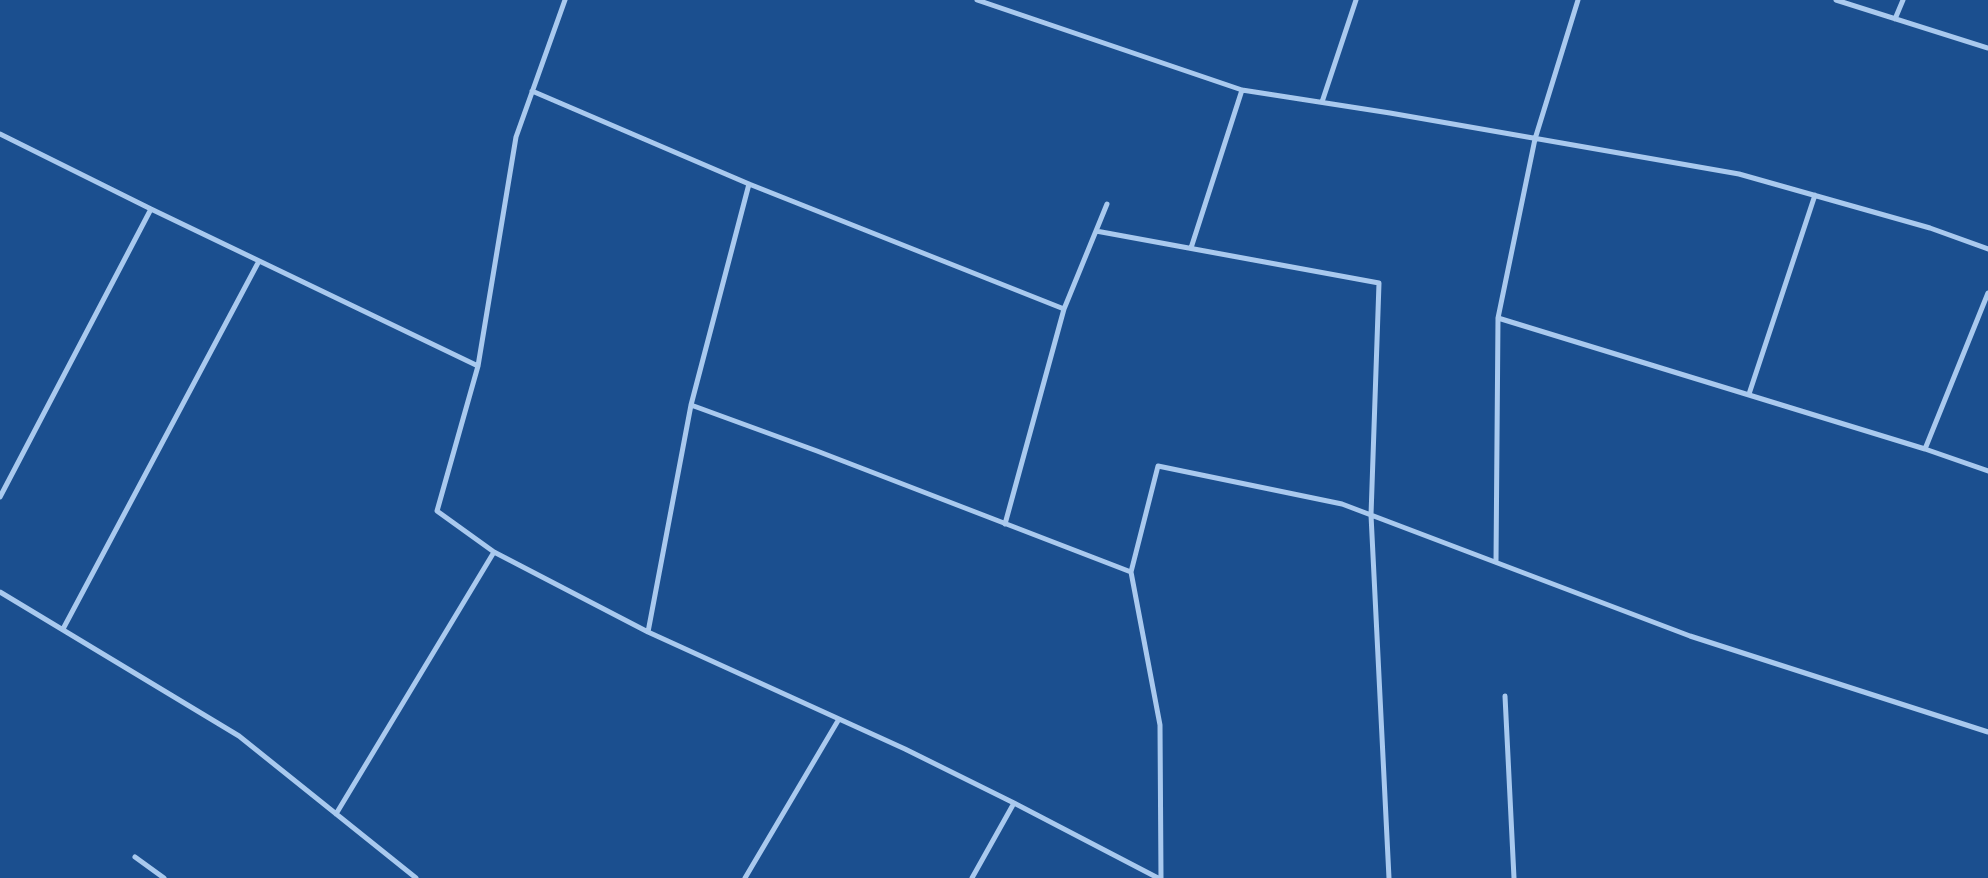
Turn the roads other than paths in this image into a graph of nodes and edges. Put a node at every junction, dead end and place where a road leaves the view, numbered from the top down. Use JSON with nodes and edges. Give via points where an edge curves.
{"nodes":[{"id":1,"x":565,"y":0,"type":"edge"},
{"id":2,"x":977,"y":0,"type":"edge"},
{"id":3,"x":1356,"y":0,"type":"edge"},
{"id":4,"x":1578,"y":0,"type":"edge"},
{"id":5,"x":1836,"y":0,"type":"edge"},
{"id":6,"x":1903,"y":0,"type":"edge"},
{"id":7,"x":1895,"y":18,"type":"junction"},
{"id":8,"x":1988,"y":48,"type":"edge"},
{"id":9,"x":1242,"y":90,"type":"junction"},
{"id":10,"x":532,"y":91,"type":"junction"},
{"id":11,"x":1322,"y":102,"type":"junction"},
{"id":12,"x":0,"y":134,"type":"edge"},
{"id":13,"x":1536,"y":139,"type":"junction"},
{"id":14,"x":750,"y":184,"type":"junction"},
{"id":15,"x":1815,"y":195,"type":"junction"},
{"id":16,"x":1107,"y":204,"type":"dead end"},
{"id":17,"x":151,"y":209,"type":"junction"},
{"id":18,"x":1096,"y":231,"type":"junction"},
{"id":19,"x":1191,"y":248,"type":"junction"},
{"id":20,"x":1988,"y":250,"type":"edge"},
{"id":21,"x":259,"y":262,"type":"junction"},
{"id":22,"x":1988,"y":293,"type":"edge"},
{"id":23,"x":1064,"y":309,"type":"junction"},
{"id":24,"x":1498,"y":318,"type":"junction"},
{"id":25,"x":478,"y":366,"type":"junction"},
{"id":26,"x":1748,"y":394,"type":"junction"},
{"id":27,"x":691,"y":405,"type":"junction"},
{"id":28,"x":1925,"y":449,"type":"junction"},
{"id":29,"x":1988,"y":471,"type":"edge"},
{"id":30,"x":0,"y":496,"type":"edge"},
{"id":31,"x":1371,"y":515,"type":"junction"},
{"id":32,"x":1005,"y":524,"type":"junction"},
{"id":33,"x":494,"y":552,"type":"junction"},
{"id":34,"x":1496,"y":562,"type":"junction"},
{"id":35,"x":1131,"y":572,"type":"junction"},
{"id":36,"x":0,"y":592,"type":"edge"},
{"id":37,"x":63,"y":629,"type":"junction"},
{"id":38,"x":648,"y":632,"type":"junction"},
{"id":39,"x":1505,"y":696,"type":"dead end"},
{"id":40,"x":838,"y":719,"type":"junction"},
{"id":41,"x":1988,"y":732,"type":"edge"},
{"id":42,"x":1014,"y":803,"type":"junction"},
{"id":43,"x":336,"y":814,"type":"junction"},
{"id":44,"x":135,"y":857,"type":"dead end"},
{"id":45,"x":164,"y":878,"type":"edge"},
{"id":46,"x":416,"y":878,"type":"edge"},
{"id":47,"x":745,"y":878,"type":"edge"},
{"id":48,"x":972,"y":878,"type":"edge"},
{"id":49,"x":1159,"y":878,"type":"edge"},
{"id":50,"x":1389,"y":878,"type":"edge"},
{"id":51,"x":1514,"y":878,"type":"edge"}],
"edges":[{"from":1,"to":10,"type":"street"},
{"from":2,"to":9,"type":"street"},
{"from":3,"to":11,"type":"street"},
{"from":4,"to":13,"type":"street"},
{"from":5,"to":7,"type":"street"},
{"from":6,"to":7,"type":"street"},
{"from":7,"to":8,"type":"street"},
{"from":9,"to":11,"type":"street"},
{"from":9,"to":19,"type":"street"},
{"from":10,"to":14,"type":"street"},
{"from":10,"to":25,"type":"street","via":[[516,137]]},
{"from":11,"to":13,"type":"street"},
{"from":12,"to":17,"type":"street"},
{"from":13,"to":15,"type":"street","via":[[1739,174]]},
{"from":13,"to":24,"type":"street"},
{"from":14,"to":23,"type":"street"},
{"from":14,"to":27,"type":"street"},
{"from":15,"to":20,"type":"street","via":[[1930,228]]},
{"from":15,"to":26,"type":"street"},
{"from":16,"to":18,"type":"street"},
{"from":17,"to":21,"type":"street"},
{"from":17,"to":30,"type":"street"},
{"from":18,"to":19,"type":"street"},
{"from":18,"to":23,"type":"street"},
{"from":19,"to":31,"type":"street","via":[[1379,283]]},
{"from":21,"to":25,"type":"street"},
{"from":21,"to":37,"type":"street"},
{"from":22,"to":28,"type":"street"},
{"from":23,"to":32,"type":"street"},
{"from":24,"to":26,"type":"street"},
{"from":24,"to":34,"type":"street"},
{"from":25,"to":33,"type":"street","via":[[437,511]]},
{"from":26,"to":28,"type":"street"},
{"from":27,"to":32,"type":"street"},
{"from":27,"to":38,"type":"street"},
{"from":28,"to":29,"type":"street"},
{"from":31,"to":34,"type":"street"},
{"from":31,"to":35,"type":"street","via":[[1342,504],[1158,466]]},
{"from":31,"to":50,"type":"street"},
{"from":32,"to":35,"type":"street"},
{"from":33,"to":38,"type":"street"},
{"from":33,"to":43,"type":"street"},
{"from":34,"to":41,"type":"street","via":[[1690,636]]},
{"from":35,"to":49,"type":"street","via":[[1160,725]]},
{"from":36,"to":37,"type":"street"},
{"from":37,"to":43,"type":"street","via":[[239,736]]},
{"from":38,"to":40,"type":"street"},
{"from":39,"to":51,"type":"street"},
{"from":40,"to":42,"type":"street"},
{"from":40,"to":47,"type":"street"},
{"from":42,"to":48,"type":"street"},
{"from":42,"to":49,"type":"street"},
{"from":43,"to":46,"type":"street"},
{"from":44,"to":45,"type":"street"}]}
